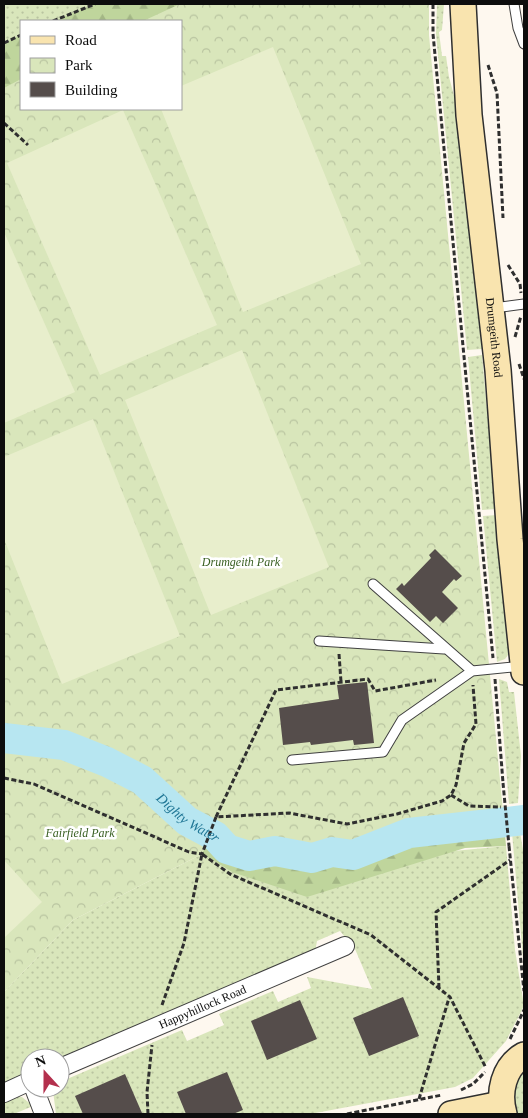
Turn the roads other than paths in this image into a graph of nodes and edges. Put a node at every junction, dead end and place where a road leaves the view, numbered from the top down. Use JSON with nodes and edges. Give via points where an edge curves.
{"nodes":[{"id":1,"x":463,"y":4,"type":"edge"},
{"id":2,"x":514,"y":4,"type":"edge"},
{"id":3,"x":524,"y":44,"type":"edge"},
{"id":4,"x":524,"y":304,"type":"edge"},
{"id":5,"x":491,"y":308,"type":"junction"},
{"id":6,"x":373,"y":584,"type":"dead end"},
{"id":7,"x":319,"y":641,"type":"dead end"},
{"id":8,"x":444,"y":649,"type":"junction"},
{"id":9,"x":524,"y":666,"type":"edge"},
{"id":10,"x":472,"y":671,"type":"junction"},
{"id":11,"x":524,"y":672,"type":"edge"},
{"id":12,"x":292,"y":760,"type":"dead end"},
{"id":13,"x":345,"y":946,"type":"dead end"},
{"id":14,"x":519,"y":1051,"type":"edge"},
{"id":15,"x":70,"y":1064,"type":"edge"},
{"id":16,"x":20,"y":1085,"type":"edge"},
{"id":17,"x":4,"y":1092,"type":"edge"},
{"id":18,"x":38,"y":1098,"type":"edge"},
{"id":19,"x":452,"y":1100,"type":"edge"},
{"id":20,"x":502,"y":1109,"type":"edge"},
{"id":21,"x":44,"y":1114,"type":"edge"}],
"edges":[{"from":1,"to":5,"type":"main road","name":"Drumgeith Road","via":[[469,115]]},
{"from":2,"to":3,"type":"lane"},
{"from":4,"to":5,"type":"lane"},
{"from":5,"to":9,"type":"main road","name":"Drumgeith Road"},
{"from":6,"to":8,"type":"lane"},
{"from":7,"to":8,"type":"lane"},
{"from":8,"to":10,"type":"lane"},
{"from":9,"to":10,"type":"lane"},
{"from":9,"to":11,"type":"main road","name":"Drumgeith Road"},
{"from":10,"to":12,"type":"lane","via":[[402,720],[383,752]]},
{"from":13,"to":15,"type":"street","name":"Happyhillock Road"},
{"from":14,"to":20,"type":"main road","via":[[505,1078]]},
{"from":16,"to":17,"type":"street"},
{"from":18,"to":21,"type":"street"},
{"from":19,"to":20,"type":"main road"}]}
